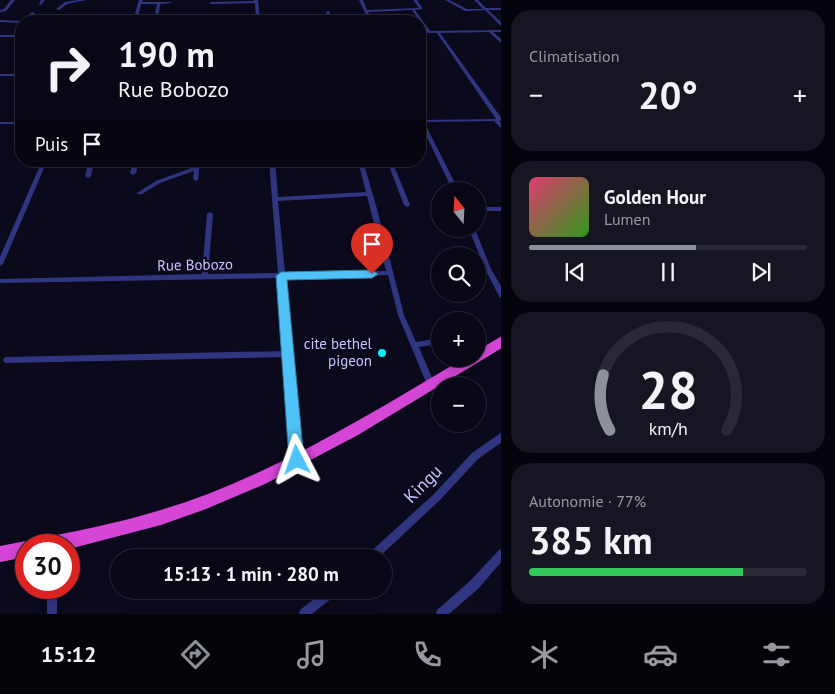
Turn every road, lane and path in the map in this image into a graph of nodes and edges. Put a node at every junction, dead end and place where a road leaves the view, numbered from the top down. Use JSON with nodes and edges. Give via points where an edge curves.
{"nodes":[{"id":1,"x":13,"y":0,"type":"edge"},
{"id":2,"x":84,"y":0,"type":"edge"},
{"id":3,"x":361,"y":0,"type":"edge"},
{"id":4,"x":415,"y":0,"type":"edge"},
{"id":5,"x":447,"y":0,"type":"edge"},
{"id":6,"x":476,"y":0,"type":"edge"},
{"id":7,"x":256,"y":1,"type":"edge"},
{"id":8,"x":141,"y":2,"type":"edge"},
{"id":9,"x":159,"y":3,"type":"junction"},
{"id":10,"x":170,"y":3,"type":"dead end"},
{"id":11,"x":211,"y":3,"type":"dead end"},
{"id":12,"x":58,"y":9,"type":"dead end"},
{"id":13,"x":413,"y":10,"type":"junction"},
{"id":14,"x":485,"y":10,"type":"junction"},
{"id":15,"x":501,"y":10,"type":"edge"},
{"id":16,"x":0,"y":11,"type":"edge"},
{"id":17,"x":367,"y":11,"type":"junction"},
{"id":18,"x":328,"y":12,"type":"dead end"},
{"id":19,"x":157,"y":13,"type":"dead end"},
{"id":20,"x":137,"y":15,"type":"edge"},
{"id":21,"x":257,"y":15,"type":"edge"},
{"id":22,"x":329,"y":15,"type":"edge"},
{"id":23,"x":369,"y":15,"type":"edge"},
{"id":24,"x":416,"y":15,"type":"edge"},
{"id":25,"x":15,"y":21,"type":"edge"},
{"id":26,"x":0,"y":22,"type":"edge"},
{"id":27,"x":501,"y":26,"type":"edge"},
{"id":28,"x":426,"y":29,"type":"edge"},
{"id":29,"x":490,"y":31,"type":"junction"},
{"id":30,"x":501,"y":31,"type":"edge"},
{"id":31,"x":428,"y":32,"type":"joint"},
{"id":32,"x":438,"y":32,"type":"junction"},
{"id":33,"x":0,"y":36,"type":"edge"},
{"id":34,"x":15,"y":36,"type":"edge"},
{"id":35,"x":501,"y":43,"type":"edge"},
{"id":36,"x":0,"y":75,"type":"edge"},
{"id":37,"x":15,"y":75,"type":"edge"},
{"id":38,"x":499,"y":118,"type":"edge"},
{"id":39,"x":426,"y":119,"type":"edge"},
{"id":40,"x":15,"y":122,"type":"edge"},
{"id":41,"x":0,"y":123,"type":"edge"},
{"id":42,"x":501,"y":128,"type":"edge"},
{"id":43,"x":426,"y":131,"type":"edge"},
{"id":44,"x":42,"y":167,"type":"edge"},
{"id":45,"x":90,"y":167,"type":"edge"},
{"id":46,"x":134,"y":167,"type":"edge"},
{"id":47,"x":272,"y":167,"type":"edge"},
{"id":48,"x":362,"y":167,"type":"edge"},
{"id":49,"x":392,"y":167,"type":"edge"},
{"id":50,"x":196,"y":168,"type":"joint"},
{"id":51,"x":133,"y":172,"type":"dead end"},
{"id":52,"x":88,"y":176,"type":"dead end"},
{"id":53,"x":196,"y":179,"type":"dead end"},
{"id":54,"x":452,"y":182,"type":"edge"},
{"id":55,"x":140,"y":193,"type":"dead end"},
{"id":56,"x":369,"y":194,"type":"junction"},
{"id":57,"x":275,"y":200,"type":"junction"},
{"id":58,"x":407,"y":205,"type":"dead end"},
{"id":59,"x":486,"y":209,"type":"edge"},
{"id":60,"x":501,"y":209,"type":"edge"},
{"id":61,"x":210,"y":214,"type":"dead end"},
{"id":62,"x":476,"y":238,"type":"edge"},
{"id":63,"x":0,"y":264,"type":"edge"},
{"id":64,"x":390,"y":273,"type":"junction"},
{"id":65,"x":281,"y":276,"type":"junction"},
{"id":66,"x":205,"y":277,"type":"junction"},
{"id":67,"x":0,"y":280,"type":"edge"},
{"id":68,"x":501,"y":296,"type":"edge"},
{"id":69,"x":501,"y":341,"type":"edge"},
{"id":70,"x":431,"y":342,"type":"edge"},
{"id":71,"x":415,"y":344,"type":"junction"},
{"id":72,"x":486,"y":351,"type":"edge"},
{"id":73,"x":289,"y":354,"type":"junction"},
{"id":74,"x":7,"y":360,"type":"dead end"},
{"id":75,"x":460,"y":367,"type":"edge"},
{"id":76,"x":444,"y":377,"type":"edge"},
{"id":77,"x":431,"y":385,"type":"joint"},
{"id":78,"x":501,"y":436,"type":"edge"},
{"id":79,"x":297,"y":460,"type":"junction"},
{"id":80,"x":80,"y":538,"type":"edge"},
{"id":81,"x":380,"y":549,"type":"edge"},
{"id":82,"x":15,"y":551,"type":"edge"},
{"id":83,"x":501,"y":553,"type":"edge"},
{"id":84,"x":0,"y":554,"type":"edge"},
{"id":85,"x":52,"y":599,"type":"edge"},
{"id":86,"x":322,"y":599,"type":"edge"},
{"id":87,"x":52,"y":614,"type":"edge"},
{"id":88,"x":304,"y":614,"type":"edge"},
{"id":89,"x":441,"y":614,"type":"edge"}],
"edges":[{"from":1,"to":16,"type":"street"},
{"from":2,"to":12,"type":"street","via":[[66,3]]},
{"from":3,"to":17,"type":"street"},
{"from":4,"to":13,"type":"street","via":[[422,9]]},
{"from":5,"to":14,"type":"street","via":[[466,10]]},
{"from":6,"to":14,"type":"street"},
{"from":7,"to":11,"type":"street"},
{"from":7,"to":21,"type":"street"},
{"from":8,"to":9,"type":"street"},
{"from":8,"to":20,"type":"street"},
{"from":9,"to":10,"type":"street"},
{"from":9,"to":19,"type":"street"},
{"from":13,"to":17,"type":"street"},
{"from":13,"to":24,"type":"street"},
{"from":14,"to":15,"type":"street"},
{"from":14,"to":27,"type":"street"},
{"from":17,"to":23,"type":"street"},
{"from":18,"to":22,"type":"street"},
{"from":25,"to":26,"type":"street"},
{"from":28,"to":31,"type":"street"},
{"from":29,"to":30,"type":"street"},
{"from":29,"to":32,"type":"street"},
{"from":29,"to":35,"type":"street"},
{"from":31,"to":32,"type":"street"},
{"from":32,"to":38,"type":"street"},
{"from":33,"to":34,"type":"street"},
{"from":36,"to":37,"type":"street"},
{"from":38,"to":39,"type":"street"},
{"from":38,"to":42,"type":"street"},
{"from":40,"to":41,"type":"street"},
{"from":43,"to":54,"type":"street"},
{"from":44,"to":63,"type":"street"},
{"from":45,"to":52,"type":"street"},
{"from":46,"to":51,"type":"street"},
{"from":47,"to":57,"type":"street"},
{"from":48,"to":56,"type":"street"},
{"from":49,"to":58,"type":"street"},
{"from":50,"to":53,"type":"street"},
{"from":50,"to":55,"type":"street","via":[[158,182]]},
{"from":56,"to":57,"type":"street"},
{"from":56,"to":64,"type":"street"},
{"from":57,"to":65,"type":"street"},
{"from":59,"to":60,"type":"street"},
{"from":61,"to":66,"type":"street"},
{"from":62,"to":68,"type":"street"},
{"from":64,"to":65,"type":"street","name":"Rue Bobozo"},
{"from":64,"to":71,"type":"street","via":[[406,329]]},
{"from":65,"to":66,"type":"street","name":"Rue Bobozo"},
{"from":65,"to":73,"type":"street"},
{"from":66,"to":67,"type":"street","name":"Rue Bobozo"},
{"from":69,"to":72,"type":"highway"},
{"from":70,"to":71,"type":"street"},
{"from":71,"to":77,"type":"street"},
{"from":73,"to":74,"type":"street"},
{"from":73,"to":79,"type":"street"},
{"from":75,"to":76,"type":"highway"},
{"from":77,"to":79,"type":"highway"},
{"from":78,"to":81,"type":"street","name":"Kingu","via":[[475,456],[437,497]]},
{"from":79,"to":80,"type":"highway","via":[[174,514]]},
{"from":82,"to":84,"type":"highway"},
{"from":83,"to":89,"type":"street"},
{"from":85,"to":87,"type":"street"},
{"from":86,"to":88,"type":"street"}]}
